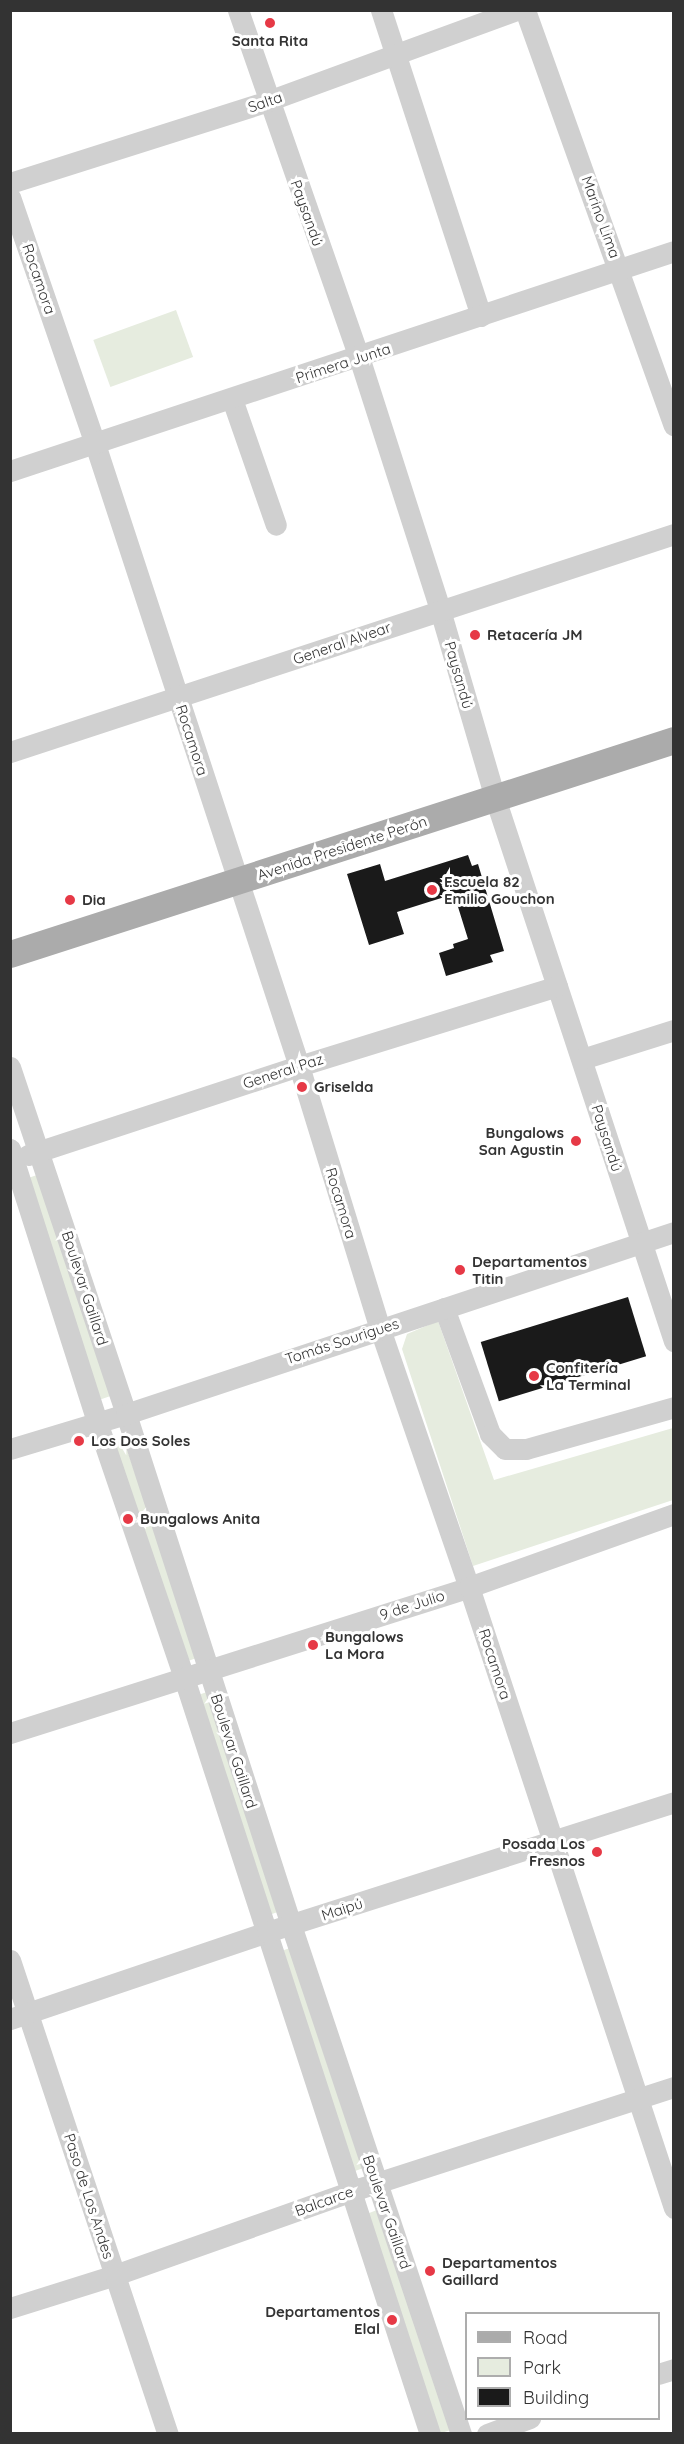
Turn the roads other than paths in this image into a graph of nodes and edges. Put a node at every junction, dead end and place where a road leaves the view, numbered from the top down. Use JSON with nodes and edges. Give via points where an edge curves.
{"nodes":[{"id":1,"x":238,"y":10,"type":"edge"},
{"id":2,"x":381,"y":10,"type":"edge"},
{"id":3,"x":517,"y":10,"type":"edge"},
{"id":4,"x":525,"y":10,"type":"edge"},
{"id":5,"x":397,"y":55,"type":"junction"},
{"id":6,"x":268,"y":101,"type":"junction"},
{"id":7,"x":10,"y":183,"type":"edge"},
{"id":8,"x":10,"y":197,"type":"edge"},
{"id":9,"x":674,"y":251,"type":"edge"},
{"id":10,"x":619,"y":269,"type":"junction"},
{"id":11,"x":481,"y":316,"type":"junction"},
{"id":12,"x":359,"y":357,"type":"junction"},
{"id":13,"x":232,"y":399,"type":"junction"},
{"id":14,"x":674,"y":425,"type":"edge"},
{"id":15,"x":95,"y":444,"type":"junction"},
{"id":16,"x":10,"y":471,"type":"edge"},
{"id":17,"x":276,"y":525,"type":"dead end"},
{"id":18,"x":674,"y":534,"type":"edge"},
{"id":19,"x":440,"y":610,"type":"junction"},
{"id":20,"x":178,"y":699,"type":"junction"},
{"id":21,"x":674,"y":740,"type":"edge"},
{"id":22,"x":10,"y":752,"type":"edge"},
{"id":23,"x":495,"y":798,"type":"junction"},
{"id":24,"x":237,"y":883,"type":"junction"},
{"id":25,"x":10,"y":954,"type":"edge"},
{"id":26,"x":557,"y":986,"type":"junction"},
{"id":27,"x":674,"y":1030,"type":"edge"},
{"id":28,"x":582,"y":1059,"type":"junction"},
{"id":29,"x":299,"y":1066,"type":"junction"},
{"id":30,"x":10,"y":1067,"type":"edge"},
{"id":31,"x":40,"y":1151,"type":"junction"},
{"id":32,"x":12,"y":1157,"type":"edge"},
{"id":33,"x":674,"y":1232,"type":"edge"},
{"id":34,"x":641,"y":1242,"type":"junction"},
{"id":35,"x":444,"y":1308,"type":"junction"},
{"id":36,"x":380,"y":1329,"type":"junction"},
{"id":37,"x":674,"y":1341,"type":"edge"},
{"id":38,"x":674,"y":1407,"type":"edge"},
{"id":39,"x":126,"y":1414,"type":"junction"},
{"id":40,"x":97,"y":1422,"type":"junction"},
{"id":41,"x":10,"y":1449,"type":"edge"},
{"id":42,"x":674,"y":1514,"type":"edge"},
{"id":43,"x":470,"y":1587,"type":"junction"},
{"id":44,"x":207,"y":1670,"type":"junction"},
{"id":45,"x":184,"y":1678,"type":"junction"},
{"id":46,"x":10,"y":1733,"type":"edge"},
{"id":47,"x":674,"y":1802,"type":"edge"},
{"id":48,"x":553,"y":1842,"type":"junction"},
{"id":49,"x":291,"y":1925,"type":"junction"},
{"id":50,"x":267,"y":1932,"type":"junction"},
{"id":51,"x":10,"y":1959,"type":"edge"},
{"id":52,"x":19,"y":2016,"type":"edge"},
{"id":53,"x":674,"y":2087,"type":"edge"},
{"id":54,"x":638,"y":2098,"type":"junction"},
{"id":55,"x":377,"y":2182,"type":"junction"},
{"id":56,"x":349,"y":2192,"type":"junction"},
{"id":57,"x":674,"y":2208,"type":"edge"},
{"id":58,"x":116,"y":2275,"type":"junction"},
{"id":59,"x":10,"y":2308,"type":"edge"},
{"id":60,"x":524,"y":2420,"type":"edge"},
{"id":61,"x":168,"y":2433,"type":"edge"},
{"id":62,"x":430,"y":2433,"type":"edge"},
{"id":63,"x":461,"y":2433,"type":"edge"},
{"id":64,"x":487,"y":2433,"type":"edge"}],
"edges":[{"from":1,"to":6,"type":"street","name":"Paysandú"},
{"from":2,"to":5,"type":"street"},
{"from":3,"to":5,"type":"street","name":"Salta"},
{"from":4,"to":10,"type":"street","name":"Marino Lima"},
{"from":5,"to":6,"type":"street","name":"Salta"},
{"from":5,"to":11,"type":"street"},
{"from":6,"to":7,"type":"street","name":"Salta"},
{"from":6,"to":12,"type":"street","name":"Paysandú"},
{"from":8,"to":15,"type":"street","name":"Rocamora"},
{"from":9,"to":10,"type":"street","name":"Primera Junta"},
{"from":10,"to":11,"type":"street","name":"Primera Junta"},
{"from":10,"to":14,"type":"street","name":"Marino Lima"},
{"from":11,"to":12,"type":"street","name":"Primera Junta"},
{"from":12,"to":13,"type":"street","name":"Primera Junta"},
{"from":12,"to":19,"type":"street","name":"Paysandú"},
{"from":13,"to":15,"type":"street","name":"Primera Junta"},
{"from":13,"to":17,"type":"street"},
{"from":15,"to":16,"type":"street","name":"Primera Junta"},
{"from":15,"to":20,"type":"street","name":"Rocamora"},
{"from":18,"to":19,"type":"street","name":"General Alvear"},
{"from":19,"to":20,"type":"street","name":"General Alvear"},
{"from":19,"to":23,"type":"street","name":"Paysandú"},
{"from":20,"to":22,"type":"street","name":"General Alvear"},
{"from":20,"to":24,"type":"street","name":"Rocamora"},
{"from":21,"to":23,"type":"main road","name":"Avenida Presidente Perón"},
{"from":23,"to":24,"type":"main road","name":"Avenida Presidente Perón"},
{"from":23,"to":26,"type":"street","name":"Paysandú"},
{"from":24,"to":25,"type":"main road","name":"Avenida Presidente Perón"},
{"from":24,"to":29,"type":"street","name":"Rocamora"},
{"from":26,"to":28,"type":"street","name":"Paysandú"},
{"from":26,"to":29,"type":"street","name":"General Paz"},
{"from":27,"to":28,"type":"street"},
{"from":28,"to":34,"type":"street","name":"Paysandú"},
{"from":29,"to":31,"type":"street","name":"General Paz"},
{"from":29,"to":36,"type":"street","name":"Rocamora"},
{"from":30,"to":31,"type":"street","name":"Boulevar Gaillard"},
{"from":31,"to":32,"type":"street","name":"General Paz"},
{"from":31,"to":39,"type":"street","name":"Boulevar Gaillard"},
{"from":32,"to":40,"type":"street","name":"Boulevar Gaillard"},
{"from":33,"to":34,"type":"street","name":"Tomás Sourigues"},
{"from":34,"to":35,"type":"street","name":"Tomás Sourigues"},
{"from":34,"to":37,"type":"street","name":"Paysandú"},
{"from":35,"to":36,"type":"street","name":"Tomás Sourigues"},
{"from":35,"to":38,"type":"street","via":[[490,1434],[506,1449],[526,1449]]},
{"from":36,"to":39,"type":"street","name":"Tomás Sourigues"},
{"from":36,"to":43,"type":"street","name":"Rocamora"},
{"from":39,"to":40,"type":"street","name":"Tomás Sourigues"},
{"from":39,"to":44,"type":"street","name":"Boulevar Gaillard"},
{"from":40,"to":41,"type":"street","name":"Tomás Sourigues"},
{"from":40,"to":45,"type":"street","name":"Boulevar Gaillard"},
{"from":42,"to":43,"type":"street","name":"9 de Julio"},
{"from":43,"to":44,"type":"street","name":"9 de Julio"},
{"from":43,"to":48,"type":"street","name":"Rocamora"},
{"from":44,"to":45,"type":"street","name":"9 de Julio"},
{"from":44,"to":49,"type":"street","name":"Boulevar Gaillard"},
{"from":45,"to":46,"type":"street","name":"9 de Julio"},
{"from":45,"to":50,"type":"street","name":"Boulevar Gaillard"},
{"from":47,"to":48,"type":"street","name":"Maipú"},
{"from":48,"to":49,"type":"street","name":"Maipú"},
{"from":48,"to":54,"type":"street","name":"Rocamora"},
{"from":49,"to":50,"type":"street","name":"Maipú"},
{"from":49,"to":55,"type":"street","name":"Boulevar Gaillard"},
{"from":50,"to":52,"type":"street","name":"Maipú"},
{"from":50,"to":56,"type":"street","name":"Boulevar Gaillard"},
{"from":51,"to":52,"type":"street","name":"Paso de Los Andes"},
{"from":52,"to":58,"type":"street","name":"Paso de Los Andes"},
{"from":53,"to":54,"type":"street","name":"Balcarce"},
{"from":54,"to":55,"type":"street","name":"Balcarce"},
{"from":54,"to":57,"type":"street","name":"Rocamora"},
{"from":55,"to":56,"type":"street","name":"Balcarce"},
{"from":55,"to":63,"type":"street","name":"Boulevar Gaillard"},
{"from":56,"to":58,"type":"street","name":"Balcarce"},
{"from":56,"to":62,"type":"street","name":"Boulevar Gaillard"},
{"from":58,"to":59,"type":"street","name":"Balcarce"},
{"from":58,"to":61,"type":"street","name":"Paso de Los Andes"},
{"from":60,"to":64,"type":"street"}]}
